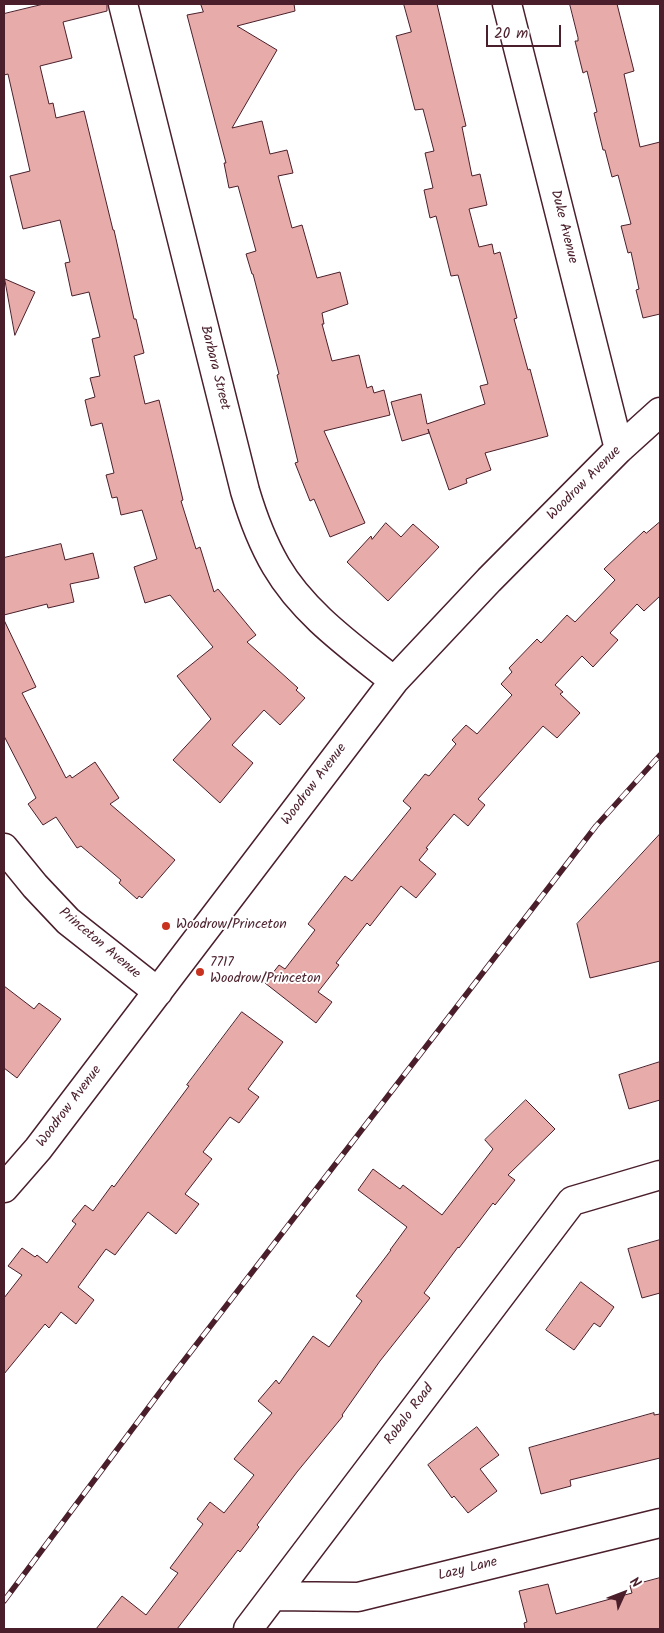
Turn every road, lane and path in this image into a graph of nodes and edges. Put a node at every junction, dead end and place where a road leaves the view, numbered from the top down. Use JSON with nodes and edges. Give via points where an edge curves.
{"nodes":[{"id":1,"x":123,"y":4,"type":"edge"},
{"id":2,"x":507,"y":4,"type":"edge"},
{"id":3,"x":660,"y":412,"type":"edge"},
{"id":4,"x":619,"y":450,"type":"junction"},
{"id":5,"x":394,"y":681,"type":"junction"},
{"id":6,"x":4,"y":848,"type":"edge"},
{"id":7,"x":158,"y":992,"type":"junction"},
{"id":8,"x":660,"y":1175,"type":"edge"},
{"id":9,"x":4,"y":1188,"type":"edge"},
{"id":10,"x":660,"y":1523,"type":"edge"},
{"id":11,"x":273,"y":1596,"type":"junction"},
{"id":12,"x":248,"y":1629,"type":"edge"}],
"edges":[{"from":1,"to":5,"type":"street","name":"Barbara Street","via":[[257,530],[276,567],[300,599],[327,627]]},
{"from":2,"to":4,"type":"street","name":"Duke Avenue"},
{"from":3,"to":4,"type":"street","name":"Woodrow Avenue"},
{"from":4,"to":5,"type":"street","name":"Woodrow Avenue"},
{"from":5,"to":7,"type":"street","name":"Woodrow Avenue"},
{"from":6,"to":7,"type":"street","name":"Princeton Avenue","via":[[68,921]]},
{"from":7,"to":9,"type":"street","name":"Woodrow Avenue","via":[[38,1149]]},
{"from":8,"to":11,"type":"street","name":"Robalo Road","via":[[572,1200]]},
{"from":10,"to":11,"type":"street","name":"Lazy Lane","via":[[358,1597]]},
{"from":11,"to":12,"type":"street","name":"Robalo Road"}]}
